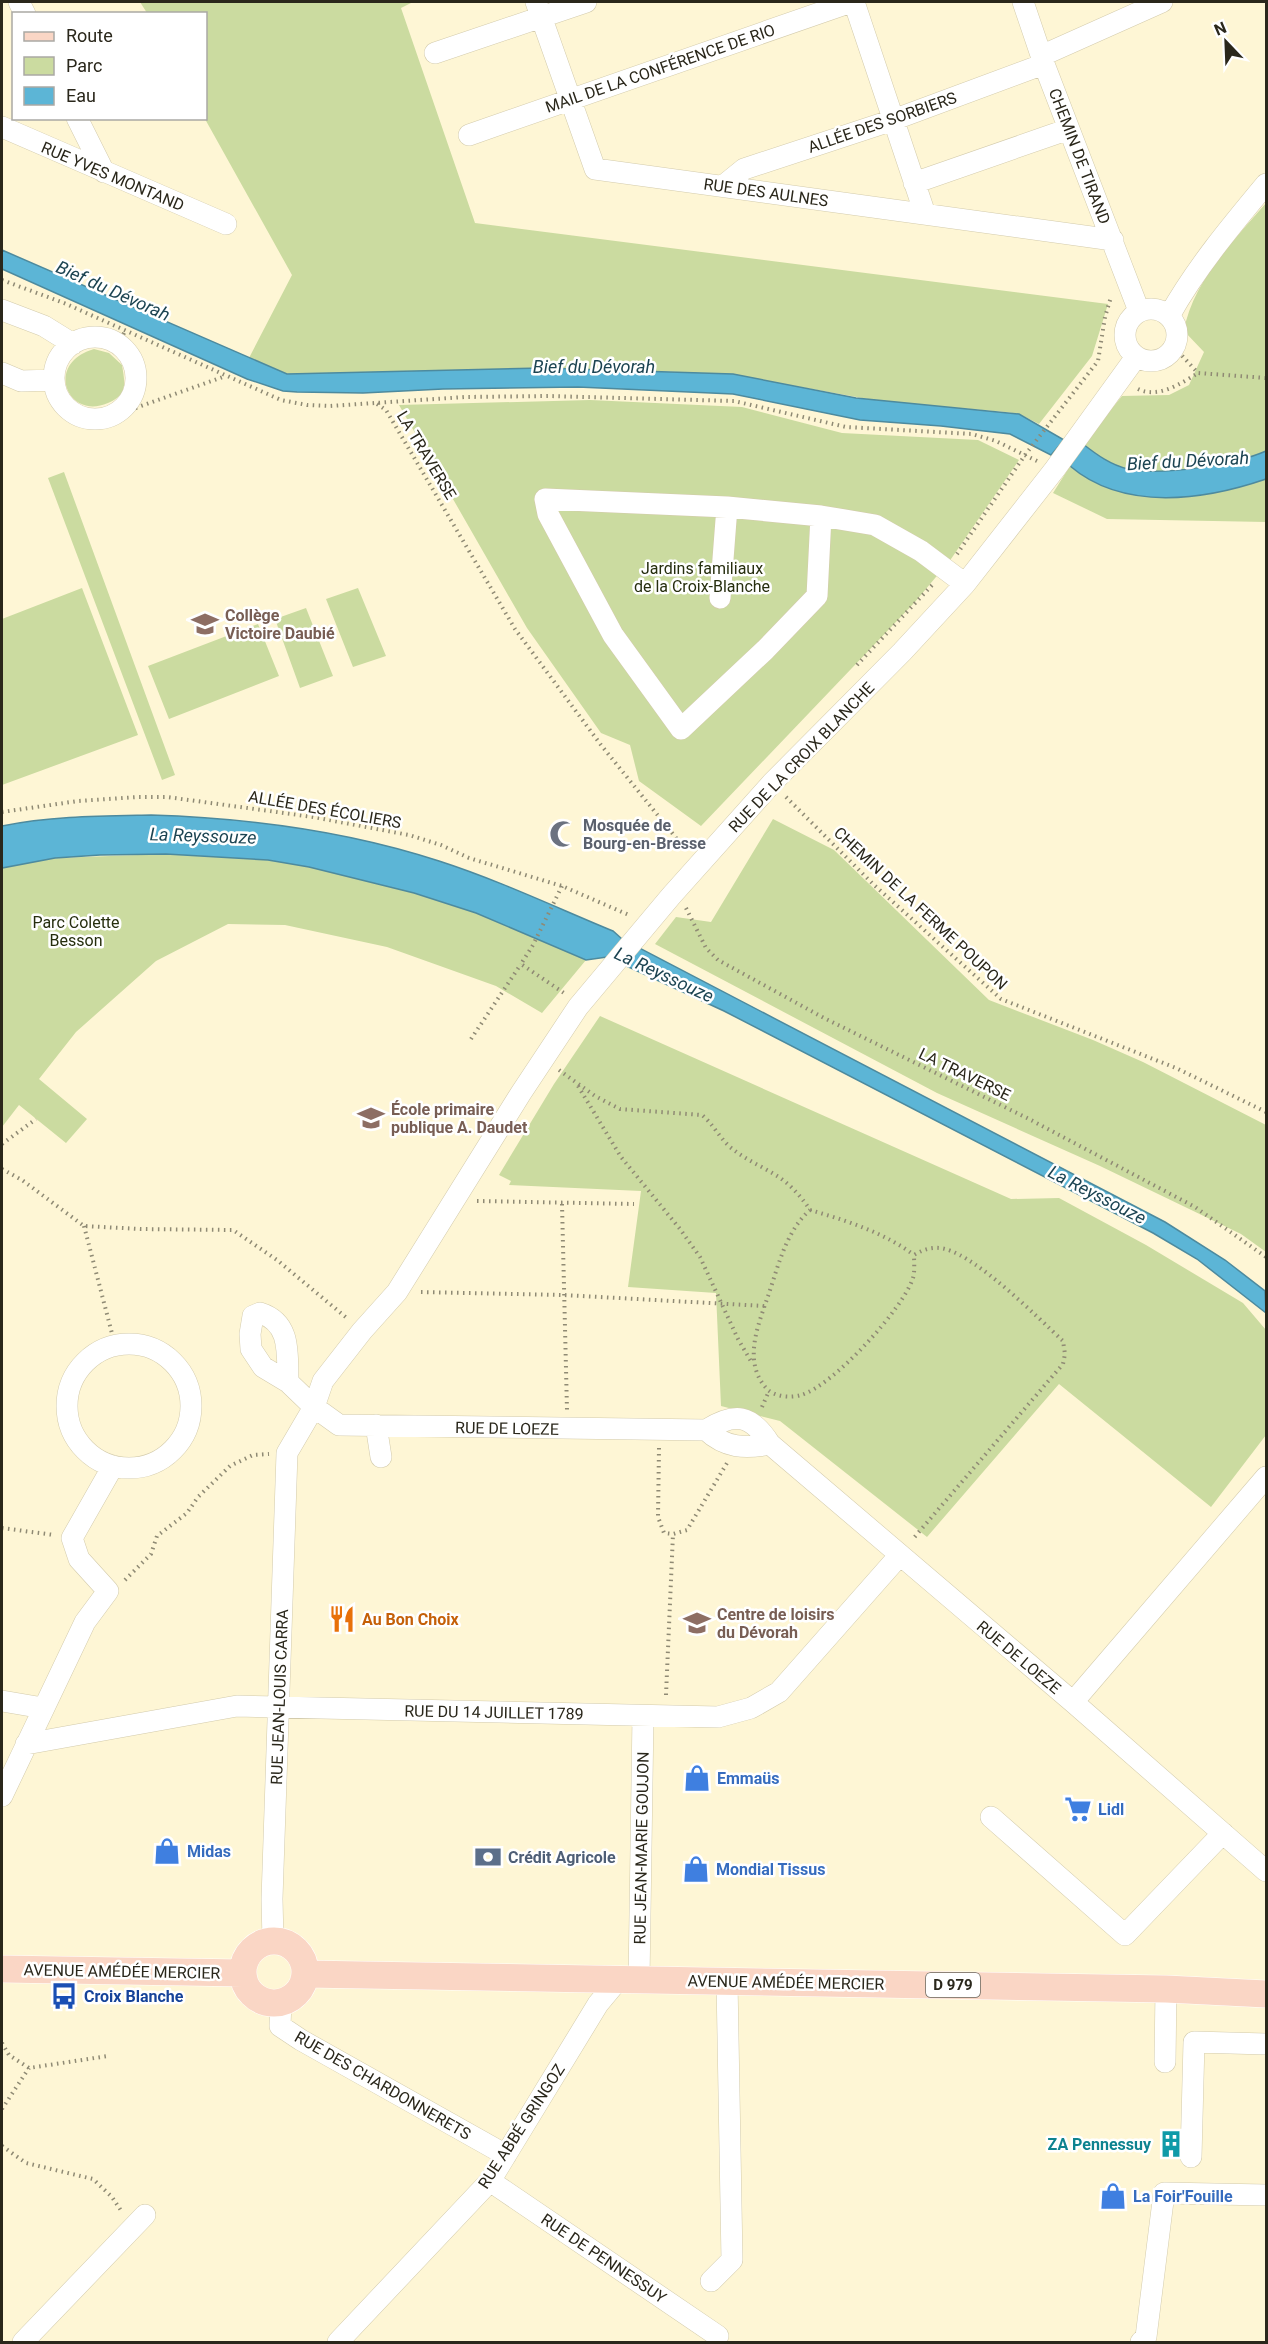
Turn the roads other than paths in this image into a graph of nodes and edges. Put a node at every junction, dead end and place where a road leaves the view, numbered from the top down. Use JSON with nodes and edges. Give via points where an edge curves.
{"nodes":[{"id":1,"x":586,"y":2,"type":"edge"},
{"id":2,"x":853,"y":2,"type":"edge"},
{"id":3,"x":1023,"y":2,"type":"edge"},
{"id":4,"x":1162,"y":2,"type":"edge"},
{"id":5,"x":539,"y":9,"type":"edge"},
{"id":6,"x":435,"y":53,"type":"dead end"},
{"id":7,"x":1043,"y":60,"type":"junction"},
{"id":8,"x":571,"y":100,"type":"junction"},
{"id":9,"x":78,"y":120,"type":"edge"},
{"id":10,"x":893,"y":120,"type":"junction"},
{"id":11,"x":2,"y":127,"type":"edge"},
{"id":12,"x":1070,"y":129,"type":"junction"},
{"id":13,"x":469,"y":135,"type":"dead end"},
{"id":14,"x":104,"y":172,"type":"junction"},
{"id":15,"x":914,"y":183,"type":"junction"},
{"id":16,"x":1266,"y":184,"type":"edge"},
{"id":17,"x":723,"y":186,"type":"junction"},
{"id":18,"x":925,"y":214,"type":"junction"},
{"id":19,"x":226,"y":224,"type":"dead end"},
{"id":20,"x":1113,"y":240,"type":"junction"},
{"id":21,"x":2,"y":310,"type":"edge"},
{"id":22,"x":1139,"y":311,"type":"junction"},
{"id":23,"x":1169,"y":316,"type":"junction"},
{"id":24,"x":73,"y":344,"type":"junction"},
{"id":25,"x":1136,"y":357,"type":"junction"},
{"id":26,"x":2,"y":373,"type":"edge"},
{"id":27,"x":54,"y":380,"type":"junction"},
{"id":28,"x":728,"y":507,"type":"junction"},
{"id":29,"x":821,"y":516,"type":"junction"},
{"id":30,"x":965,"y":584,"type":"junction"},
{"id":31,"x":720,"y":598,"type":"dead end"},
{"id":32,"x":288,"y":1382,"type":"dead end"},
{"id":33,"x":314,"y":1407,"type":"junction"},
{"id":34,"x":376,"y":1425,"type":"junction"},
{"id":35,"x":706,"y":1430,"type":"junction"},
{"id":36,"x":770,"y":1444,"type":"junction"},
{"id":37,"x":287,"y":1453,"type":"joint"},
{"id":38,"x":381,"y":1457,"type":"dead end"},
{"id":39,"x":113,"y":1466,"type":"junction"},
{"id":40,"x":1266,"y":1477,"type":"edge"},
{"id":41,"x":899,"y":1556,"type":"junction"},
{"id":42,"x":2,"y":1701,"type":"edge"},
{"id":43,"x":1074,"y":1702,"type":"junction"},
{"id":44,"x":279,"y":1707,"type":"junction"},
{"id":45,"x":43,"y":1708,"type":"junction"},
{"id":46,"x":643,"y":1716,"type":"junction"},
{"id":47,"x":26,"y":1744,"type":"junction"},
{"id":48,"x":2,"y":1796,"type":"edge"},
{"id":49,"x":991,"y":1817,"type":"dead end"},
{"id":50,"x":1223,"y":1833,"type":"junction"},
{"id":51,"x":1266,"y":1871,"type":"edge"},
{"id":52,"x":273,"y":1941,"type":"junction"},
{"id":53,"x":2,"y":1969,"type":"edge"},
{"id":54,"x":243,"y":1973,"type":"junction"},
{"id":55,"x":305,"y":1974,"type":"junction"},
{"id":56,"x":629,"y":1980,"type":"junction"},
{"id":57,"x":728,"y":1982,"type":"junction"},
{"id":58,"x":1166,"y":1989,"type":"junction"},
{"id":59,"x":1266,"y":1994,"type":"edge"},
{"id":60,"x":281,"y":2002,"type":"junction"},
{"id":61,"x":1266,"y":2044,"type":"edge"},
{"id":62,"x":1165,"y":2062,"type":"dead end"},
{"id":63,"x":506,"y":2155,"type":"junction"},
{"id":64,"x":1191,"y":2157,"type":"dead end"},
{"id":65,"x":490,"y":2181,"type":"junction"},
{"id":66,"x":1266,"y":2195,"type":"edge"},
{"id":67,"x":139,"y":2221,"type":"road end"},
{"id":68,"x":711,"y":2281,"type":"dead end"},
{"id":69,"x":718,"y":2336,"type":"dead end"},
{"id":70,"x":23,"y":2343,"type":"edge"},
{"id":71,"x":338,"y":2343,"type":"edge"},
{"id":72,"x":1142,"y":2343,"type":"edge"}],
"edges":[{"from":1,"to":5,"type":"street"},
{"from":2,"to":8,"type":"street","name":"MAIL DE LA CONFÉRENCE DE RIO"},
{"from":2,"to":10,"type":"street"},
{"from":3,"to":7,"type":"street","name":"CHEMIN DE TIRAND"},
{"from":4,"to":7,"type":"street","name":"ALLÉE DES SORBIERS"},
{"from":5,"to":6,"type":"street"},
{"from":5,"to":8,"type":"street","name":"RUE DES AULNES"},
{"from":7,"to":10,"type":"street","name":"ALLÉE DES SORBIERS"},
{"from":7,"to":12,"type":"street","name":"CHEMIN DE TIRAND"},
{"from":8,"to":13,"type":"street","name":"MAIL DE LA CONFÉRENCE DE RIO"},
{"from":8,"to":17,"type":"street","name":"RUE DES AULNES","via":[[595,169]]},
{"from":9,"to":14,"type":"street"},
{"from":10,"to":15,"type":"street"},
{"from":10,"to":17,"type":"street","name":"ALLÉE DES SORBIERS","via":[[744,169]]},
{"from":11,"to":14,"type":"street","name":"RUE YVES MONTAND"},
{"from":12,"to":15,"type":"street"},
{"from":12,"to":20,"type":"street","name":"CHEMIN DE TIRAND"},
{"from":14,"to":19,"type":"street","name":"RUE YVES MONTAND"},
{"from":15,"to":18,"type":"street"},
{"from":16,"to":23,"type":"street","via":[[1182,292]]},
{"from":17,"to":18,"type":"street","name":"RUE DES AULNES"},
{"from":18,"to":20,"type":"street","name":"RUE DES AULNES"},
{"from":20,"to":22,"type":"street","name":"CHEMIN DE TIRAND"},
{"from":21,"to":24,"type":"street","via":[[44,326]]},
{"from":22,"to":23,"type":"street","via":[[1152,308]]},
{"from":22,"to":25,"type":"street","via":[[1131,316],[1124,333],[1129,350]]},
{"from":23,"to":25,"type":"street","via":[[1177,332],[1174,347],[1160,359]]},
{"from":24,"to":27,"type":"street","via":[[62,354]]},
{"from":24,"to":27,"type":"street","via":[[85,339],[122,338],[136,371],[132,397],[113,416],[93,419],[74,414],[60,399]]},
{"from":25,"to":30,"type":"street","name":"RUE DE LA CROIX BLANCHE"},
{"from":26,"to":27,"type":"street","via":[[21,381]]},
{"from":28,"to":29,"type":"street"},
{"from":28,"to":29,"type":"street","via":[[545,499],[548,514],[613,635],[681,729],[817,596]]},
{"from":28,"to":31,"type":"street"},
{"from":29,"to":30,"type":"street","via":[[876,525]]},
{"from":30,"to":33,"type":"street","name":"RUE DE LA CROIX BLANCHE","via":[[772,783],[578,1007],[397,1292],[323,1381]]},
{"from":32,"to":33,"type":"street","name":"RUE DE LOEZE"},
{"from":33,"to":34,"type":"street","name":"RUE DE LOEZE","via":[[339,1425]]},
{"from":33,"to":37,"type":"street","name":"RUE DE LA CROIX BLANCHE"},
{"from":34,"to":35,"type":"street","name":"RUE DE LOEZE"},
{"from":34,"to":38,"type":"street"},
{"from":35,"to":36,"type":"street","via":[[736,1447]]},
{"from":35,"to":36,"type":"street","name":"RUE DE LOEZE","via":[[721,1420],[750,1420]]},
{"from":36,"to":41,"type":"street","name":"RUE DE LOEZE"},
{"from":37,"to":44,"type":"street","name":"RUE JEAN-LOUIS CARRA"},
{"from":39,"to":39,"type":"street","via":[[94,1457],[70,1425],[67,1404],[71,1384],[81,1366],[96,1353],[115,1345],[152,1348],[181,1371],[189,1388],[192,1407],[188,1425],[180,1442],[167,1455],[150,1464]]},
{"from":39,"to":45,"type":"street","via":[[72,1538],[79,1559],[108,1591],[85,1622]]},
{"from":40,"to":43,"type":"street"},
{"from":41,"to":43,"type":"street","name":"RUE DE LOEZE"},
{"from":41,"to":46,"type":"street","name":"RUE DU 14 JUILLET 1789","via":[[778,1692],[751,1708],[718,1717]]},
{"from":42,"to":45,"type":"street"},
{"from":43,"to":50,"type":"street","name":"RUE DE LOEZE"},
{"from":44,"to":46,"type":"street","name":"RUE DU 14 JUILLET 1789"},
{"from":44,"to":47,"type":"street","name":"RUE DU 14 JUILLET 1789","via":[[237,1706]]},
{"from":44,"to":52,"type":"street","name":"RUE JEAN-LOUIS CARRA"},
{"from":45,"to":47,"type":"street"},
{"from":46,"to":56,"type":"street","name":"RUE JEAN-MARIE GOUJON"},
{"from":47,"to":48,"type":"street"},
{"from":49,"to":50,"type":"street","via":[[1125,1935]]},
{"from":50,"to":51,"type":"street","name":"RUE DE LOEZE"},
{"from":52,"to":54,"type":"main road","via":[[255,1947]]},
{"from":52,"to":55,"type":"main road","via":[[293,1947],[300,1954]]},
{"from":53,"to":54,"type":"main road","name":"AVENUE AMÉDÉE MERCIER"},
{"from":54,"to":60,"type":"main road","via":[[255,1996],[263,2001]]},
{"from":55,"to":56,"type":"main road","name":"AVENUE AMÉDÉE MERCIER","number":"D 979"},
{"from":55,"to":60,"type":"main road","via":[[298,1992]]},
{"from":56,"to":57,"type":"main road","name":"AVENUE AMÉDÉE MERCIER","number":"D 979"},
{"from":56,"to":63,"type":"street","name":"RUE ABBÉ GRINGOZ","via":[[598,2004]]},
{"from":57,"to":58,"type":"main road","name":"AVENUE AMÉDÉE MERCIER","number":"D 979"},
{"from":57,"to":68,"type":"street","via":[[732,2260]]},
{"from":58,"to":59,"type":"main road","name":"AVENUE AMÉDÉE MERCIER","number":"D 979"},
{"from":58,"to":62,"type":"street"},
{"from":60,"to":63,"type":"street","name":"RUE DES CHARDONNERETS","via":[[280,2026]]},
{"from":61,"to":64,"type":"street","via":[[1194,2042]]},
{"from":63,"to":65,"type":"street","name":"RUE ABBÉ GRINGOZ"},
{"from":65,"to":69,"type":"street","name":"RUE DE PENNESSUY"},
{"from":65,"to":71,"type":"street","name":"RUE ABBÉ GRINGOZ"},
{"from":66,"to":72,"type":"street","via":[[1164,2193],[1146,2337]]},
{"from":67,"to":70,"type":"street"}]}
